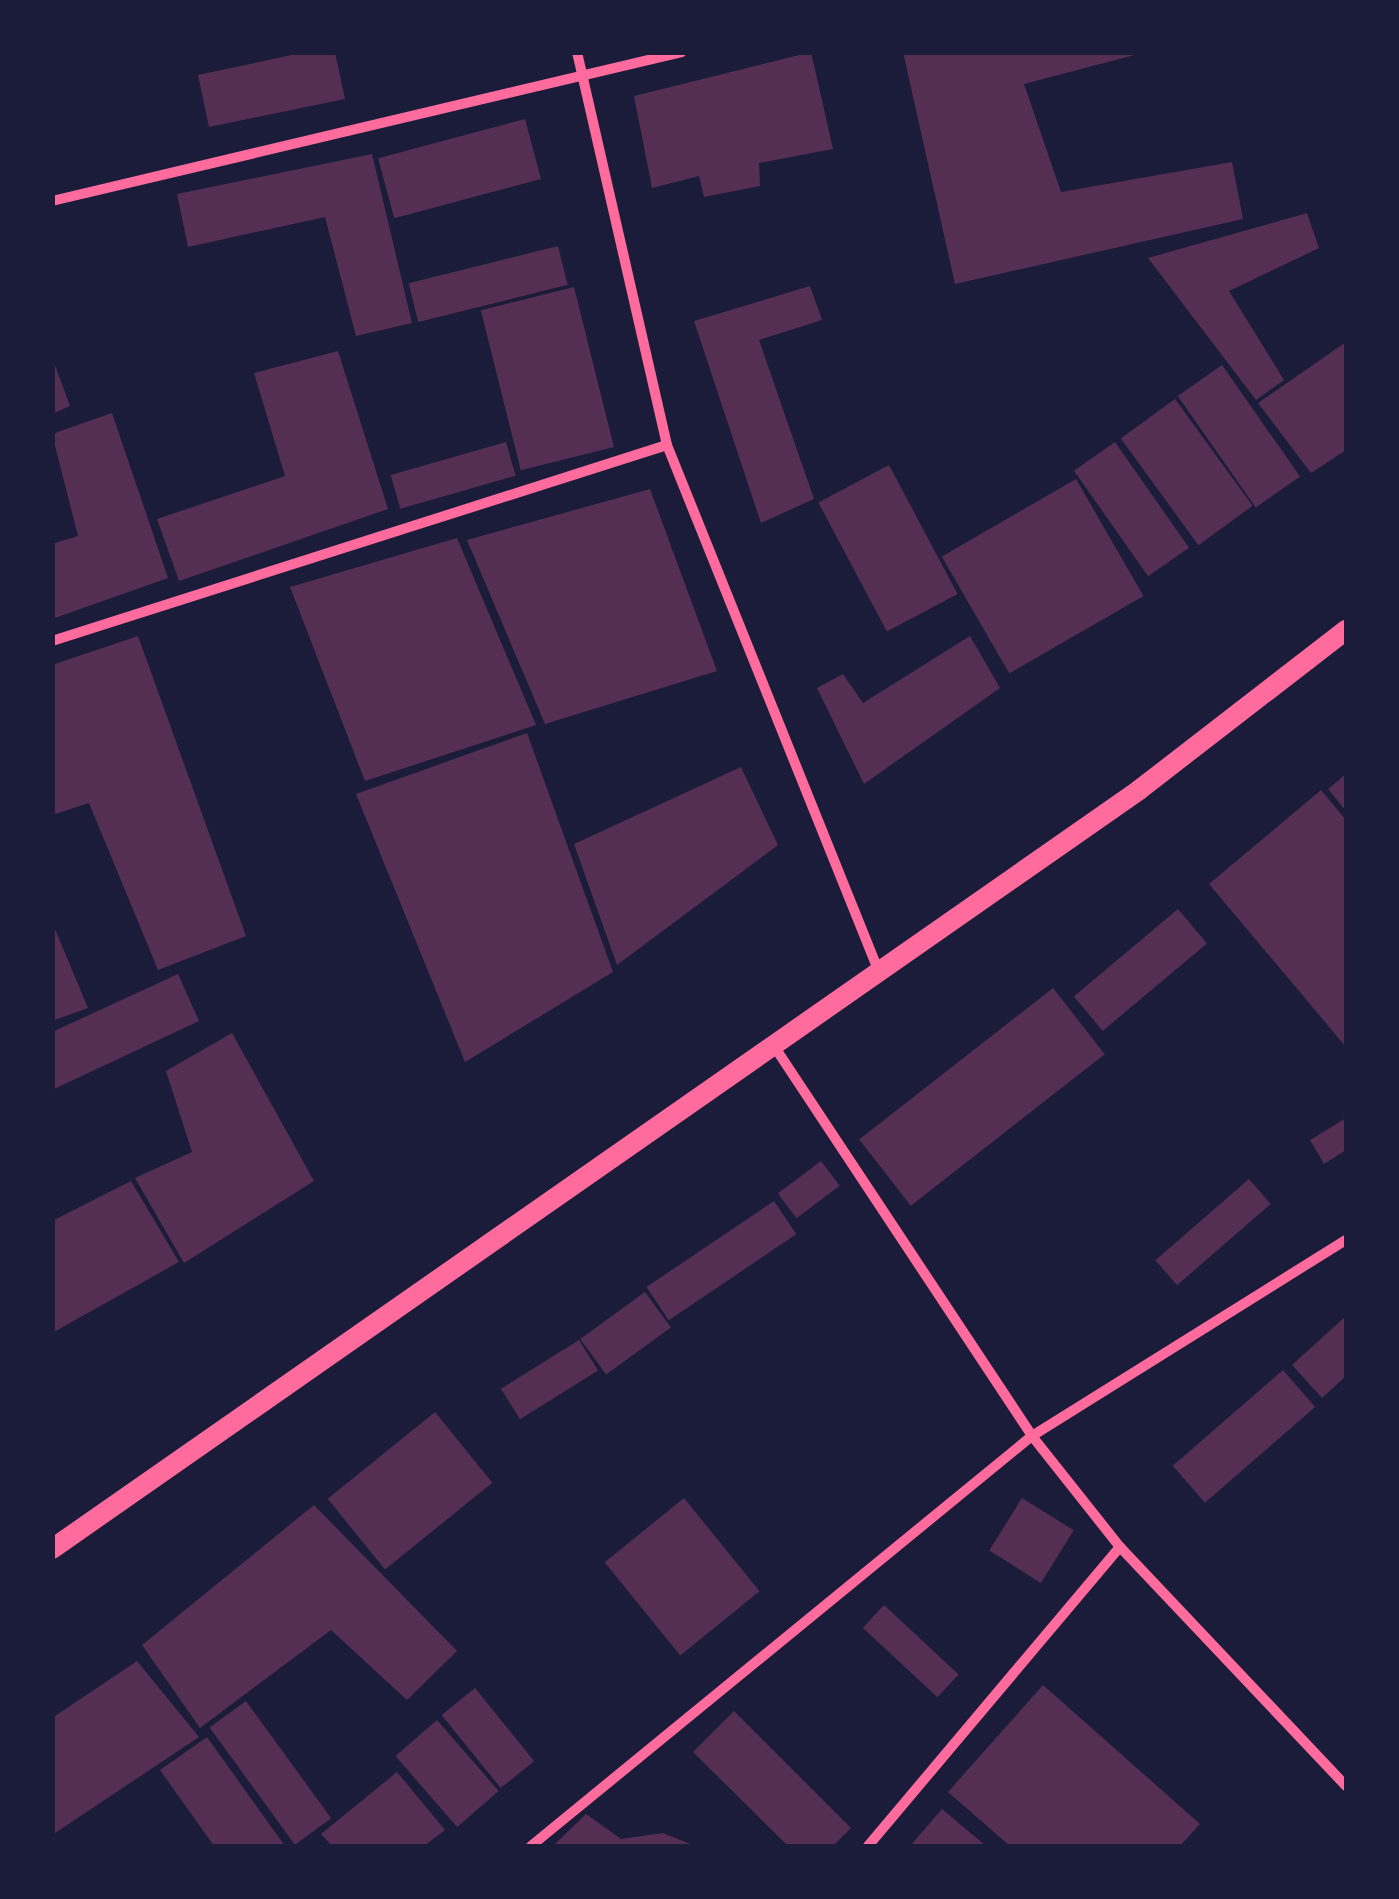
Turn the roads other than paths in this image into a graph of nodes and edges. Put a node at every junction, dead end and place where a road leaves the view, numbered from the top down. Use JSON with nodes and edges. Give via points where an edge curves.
{"nodes":[{"id":1,"x":577,"y":52,"type":"edge"},
{"id":2,"x":682,"y":52,"type":"edge"},
{"id":3,"x":585,"y":75,"type":"junction"},
{"id":4,"x":52,"y":201,"type":"edge"},
{"id":5,"x":667,"y":446,"type":"junction"},
{"id":6,"x":1346,"y":630,"type":"edge"},
{"id":7,"x":52,"y":641,"type":"edge"},
{"id":8,"x":879,"y":972,"type":"junction"},
{"id":9,"x":774,"y":1045,"type":"junction"},
{"id":10,"x":1346,"y":1240,"type":"edge"},
{"id":11,"x":1032,"y":1436,"type":"junction"},
{"id":12,"x":1120,"y":1547,"type":"junction"},
{"id":13,"x":52,"y":1550,"type":"edge"},
{"id":14,"x":1346,"y":1786,"type":"edge"},
{"id":15,"x":531,"y":1846,"type":"edge"},
{"id":16,"x":868,"y":1846,"type":"edge"}],
"edges":[{"from":1,"to":3,"type":"street"},
{"from":2,"to":3,"type":"street"},
{"from":3,"to":4,"type":"street"},
{"from":3,"to":5,"type":"street"},
{"from":5,"to":7,"type":"street"},
{"from":5,"to":8,"type":"street"},
{"from":6,"to":8,"type":"main road"},
{"from":8,"to":9,"type":"main road"},
{"from":9,"to":11,"type":"street"},
{"from":9,"to":13,"type":"main road"},
{"from":10,"to":11,"type":"street"},
{"from":11,"to":12,"type":"street"},
{"from":11,"to":15,"type":"street"},
{"from":12,"to":14,"type":"street"},
{"from":12,"to":16,"type":"street"}]}
